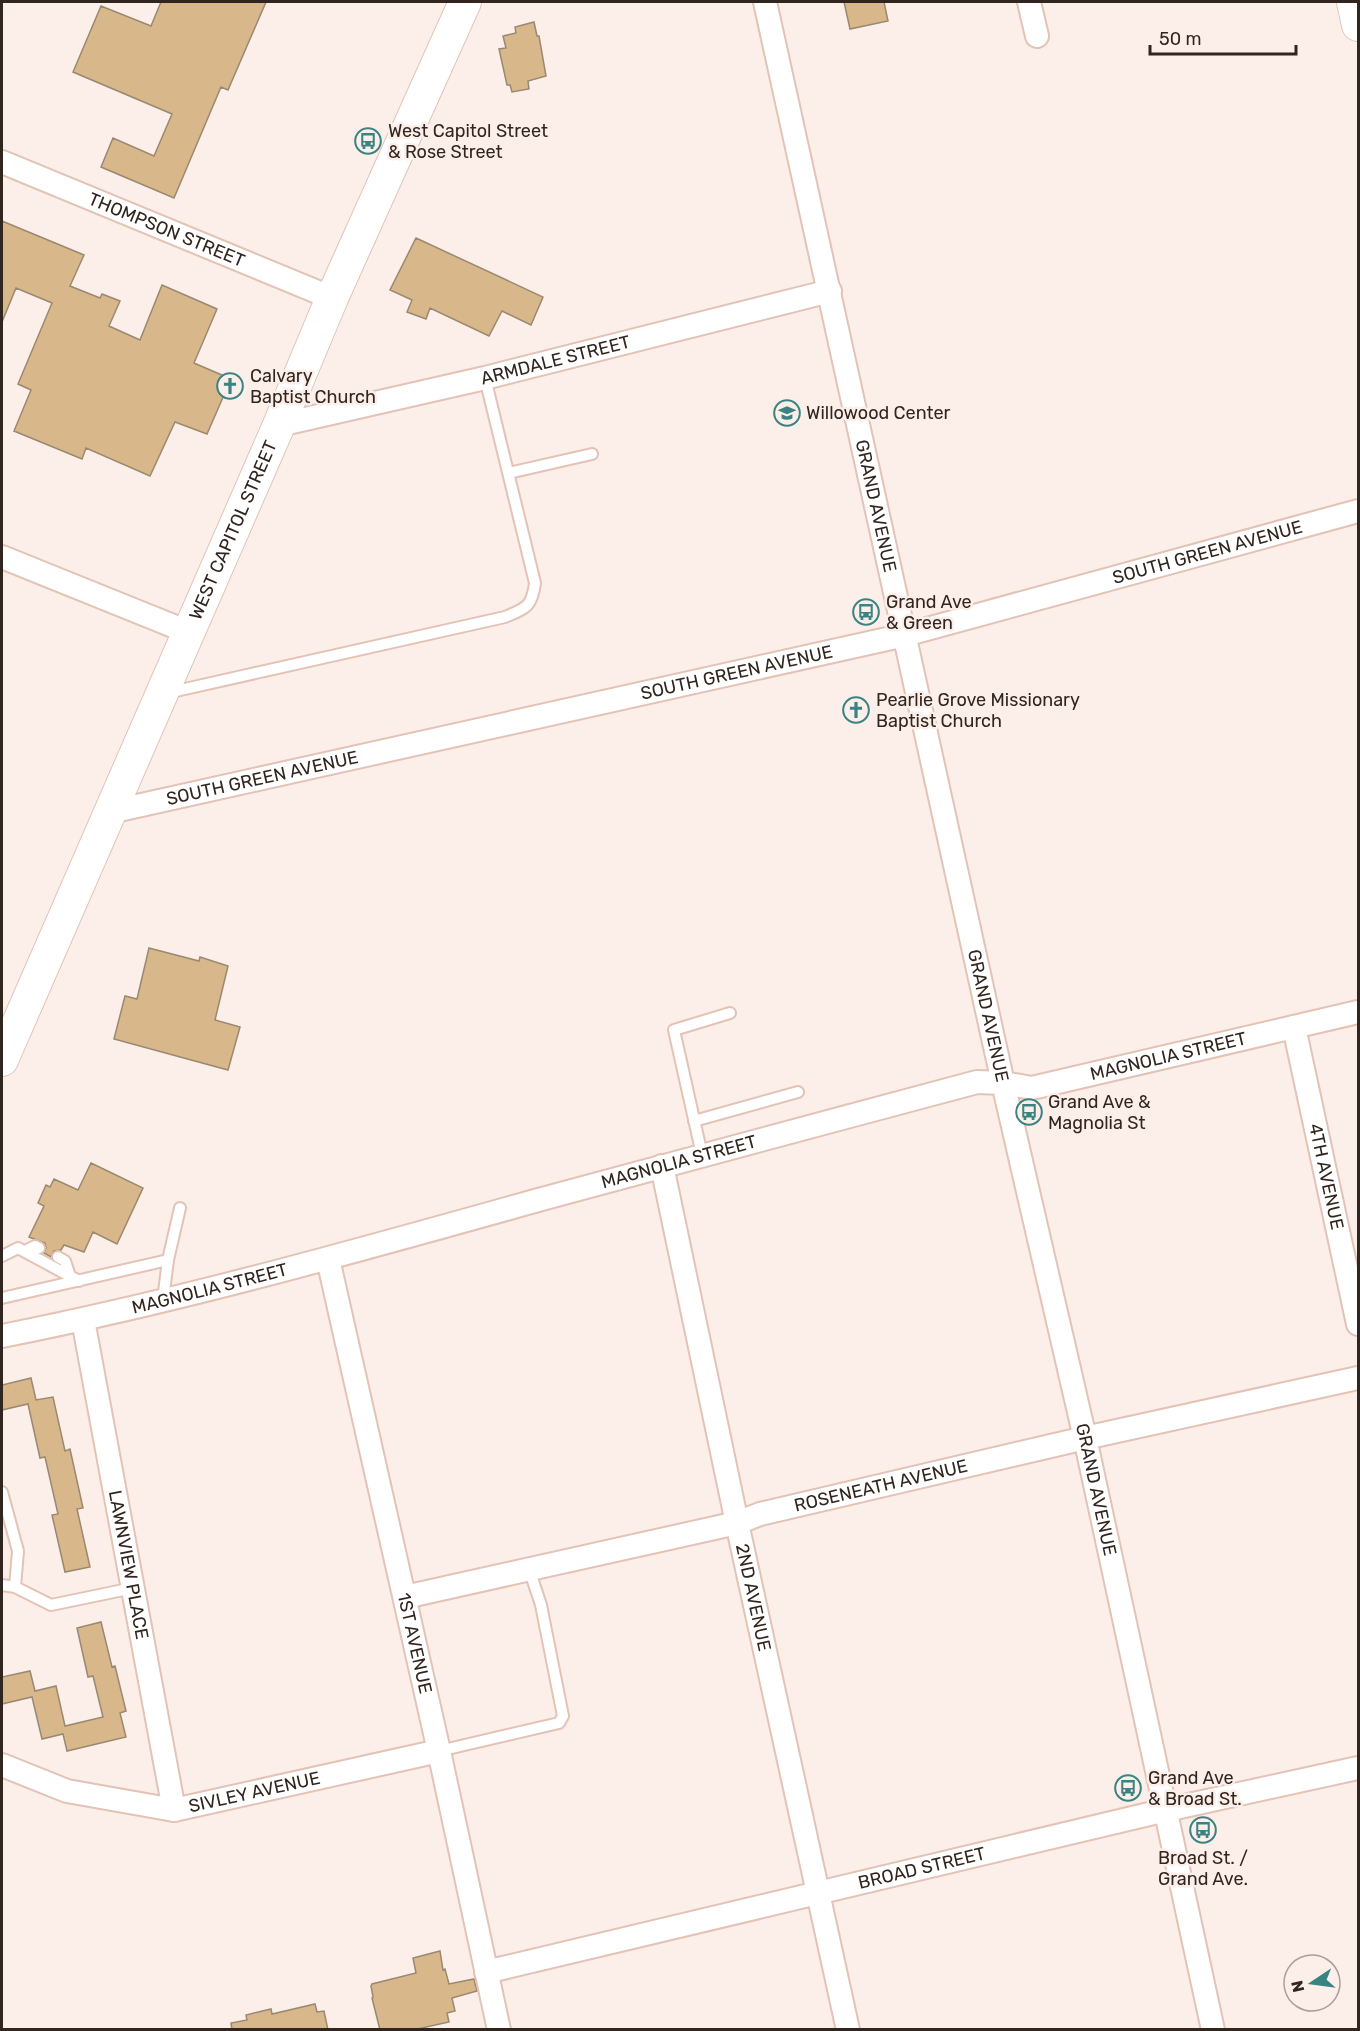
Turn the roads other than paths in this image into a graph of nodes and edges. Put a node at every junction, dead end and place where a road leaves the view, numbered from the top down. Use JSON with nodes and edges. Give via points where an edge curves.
{"nodes":[{"id":1,"x":465,"y":2,"type":"edge"},
{"id":2,"x":765,"y":2,"type":"edge"},
{"id":3,"x":1029,"y":2,"type":"edge"},
{"id":4,"x":1353,"y":2,"type":"edge"},
{"id":5,"x":1359,"y":25,"type":"edge"},
{"id":6,"x":1037,"y":36,"type":"dead end"},
{"id":7,"x":2,"y":162,"type":"edge"},
{"id":8,"x":830,"y":291,"type":"junction"},
{"id":9,"x":332,"y":298,"type":"junction"},
{"id":10,"x":485,"y":378,"type":"junction"},
{"id":11,"x":279,"y":425,"type":"junction"},
{"id":12,"x":592,"y":454,"type":"dead end"},
{"id":13,"x":509,"y":473,"type":"junction"},
{"id":14,"x":1359,"y":511,"type":"edge"},
{"id":15,"x":2,"y":557,"type":"edge"},
{"id":16,"x":188,"y":632,"type":"junction"},
{"id":17,"x":905,"y":635,"type":"junction"},
{"id":18,"x":161,"y":694,"type":"junction"},
{"id":19,"x":110,"y":812,"type":"junction"},
{"id":20,"x":1359,"y":1012,"type":"edge"},
{"id":21,"x":730,"y":1013,"type":"dead end"},
{"id":22,"x":1294,"y":1027,"type":"junction"},
{"id":23,"x":2,"y":1056,"type":"edge"},
{"id":24,"x":1003,"y":1083,"type":"junction"},
{"id":25,"x":798,"y":1092,"type":"dead end"},
{"id":26,"x":694,"y":1121,"type":"junction"},
{"id":27,"x":702,"y":1155,"type":"junction"},
{"id":28,"x":662,"y":1166,"type":"junction"},
{"id":29,"x":180,"y":1209,"type":"dead end"},
{"id":30,"x":39,"y":1248,"type":"dead end"},
{"id":31,"x":25,"y":1251,"type":"junction"},
{"id":32,"x":2,"y":1256,"type":"edge"},
{"id":33,"x":58,"y":1257,"type":"dead end"},
{"id":34,"x":328,"y":1258,"type":"junction"},
{"id":35,"x":168,"y":1260,"type":"junction"},
{"id":36,"x":74,"y":1279,"type":"junction"},
{"id":37,"x":2,"y":1299,"type":"edge"},
{"id":38,"x":163,"y":1300,"type":"junction"},
{"id":39,"x":83,"y":1320,"type":"junction"},
{"id":40,"x":1359,"y":1324,"type":"edge"},
{"id":41,"x":2,"y":1336,"type":"edge"},
{"id":42,"x":1359,"y":1378,"type":"edge"},
{"id":43,"x":1085,"y":1438,"type":"junction"},
{"id":44,"x":2,"y":1492,"type":"edge"},
{"id":45,"x":736,"y":1523,"type":"junction"},
{"id":46,"x":530,"y":1569,"type":"junction"},
{"id":47,"x":2,"y":1585,"type":"edge"},
{"id":48,"x":15,"y":1587,"type":"junction"},
{"id":49,"x":133,"y":1588,"type":"junction"},
{"id":50,"x":405,"y":1597,"type":"junction"},
{"id":51,"x":440,"y":1751,"type":"junction"},
{"id":52,"x":2,"y":1765,"type":"edge"},
{"id":53,"x":1359,"y":1768,"type":"edge"},
{"id":54,"x":174,"y":1810,"type":"junction"},
{"id":55,"x":1166,"y":1810,"type":"junction"},
{"id":56,"x":818,"y":1894,"type":"junction"},
{"id":57,"x":486,"y":1972,"type":"junction"},
{"id":58,"x":499,"y":2030,"type":"edge"},
{"id":59,"x":848,"y":2030,"type":"edge"},
{"id":60,"x":1213,"y":2030,"type":"edge"}],
"edges":[{"from":1,"to":9,"type":"main road","name":"WEST CAPITOL STREET"},
{"from":2,"to":8,"type":"street","name":"GRAND AVENUE"},
{"from":3,"to":6,"type":"street"},
{"from":4,"to":5,"type":"main road"},
{"from":7,"to":9,"type":"street","name":"THOMPSON STREET"},
{"from":8,"to":10,"type":"street","name":"ARMDALE STREET"},
{"from":8,"to":17,"type":"street","name":"GRAND AVENUE"},
{"from":9,"to":11,"type":"main road","name":"WEST CAPITOL STREET"},
{"from":10,"to":11,"type":"street","name":"ARMDALE STREET"},
{"from":10,"to":13,"type":"lane"},
{"from":11,"to":16,"type":"main road","name":"WEST CAPITOL STREET"},
{"from":12,"to":13,"type":"lane"},
{"from":13,"to":18,"type":"lane","via":[[535,583],[533,599],[522,610]]},
{"from":14,"to":17,"type":"street","name":"SOUTH GREEN AVENUE"},
{"from":15,"to":16,"type":"street"},
{"from":16,"to":18,"type":"main road","name":"WEST CAPITOL STREET"},
{"from":17,"to":19,"type":"street","name":"SOUTH GREEN AVENUE"},
{"from":17,"to":24,"type":"street","name":"GRAND AVENUE"},
{"from":18,"to":19,"type":"main road","name":"WEST CAPITOL STREET"},
{"from":19,"to":23,"type":"main road","name":"WEST CAPITOL STREET"},
{"from":20,"to":22,"type":"street","name":"MAGNOLIA STREET"},
{"from":21,"to":26,"type":"lane","via":[[674,1030]]},
{"from":22,"to":24,"type":"street","name":"MAGNOLIA STREET","via":[[1032,1088]]},
{"from":22,"to":40,"type":"street","name":"4TH AVENUE"},
{"from":24,"to":27,"type":"street","name":"MAGNOLIA STREET","via":[[977,1082]]},
{"from":24,"to":43,"type":"street","name":"GRAND AVENUE"},
{"from":25,"to":26,"type":"lane"},
{"from":26,"to":27,"type":"lane"},
{"from":27,"to":28,"type":"street","name":"MAGNOLIA STREET"},
{"from":28,"to":34,"type":"street","name":"MAGNOLIA STREET"},
{"from":28,"to":45,"type":"street","name":"2ND AVENUE"},
{"from":29,"to":35,"type":"lane"},
{"from":30,"to":31,"type":"lane"},
{"from":31,"to":32,"type":"lane","via":[[18,1248]]},
{"from":31,"to":36,"type":"lane"},
{"from":33,"to":36,"type":"lane","via":[[65,1261]]},
{"from":34,"to":38,"type":"street","name":"MAGNOLIA STREET"},
{"from":34,"to":50,"type":"street","name":"1ST AVENUE"},
{"from":35,"to":36,"type":"lane"},
{"from":35,"to":38,"type":"lane"},
{"from":36,"to":37,"type":"lane"},
{"from":38,"to":39,"type":"street","name":"MAGNOLIA STREET"},
{"from":39,"to":41,"type":"street","name":"MAGNOLIA STREET"},
{"from":39,"to":49,"type":"street","name":"LAWNVIEW PLACE"},
{"from":42,"to":43,"type":"street","name":"ROSENEATH AVENUE"},
{"from":43,"to":45,"type":"street","name":"ROSENEATH AVENUE","via":[[760,1514]]},
{"from":43,"to":55,"type":"street","name":"GRAND AVENUE"},
{"from":44,"to":48,"type":"lane","via":[[18,1551]]},
{"from":45,"to":46,"type":"street","name":"ROSENEATH AVENUE"},
{"from":45,"to":56,"type":"street","name":"2ND AVENUE"},
{"from":46,"to":50,"type":"street","name":"ROSENEATH AVENUE"},
{"from":46,"to":51,"type":"lane","via":[[563,1716],[559,1723]]},
{"from":47,"to":48,"type":"lane"},
{"from":48,"to":49,"type":"lane","via":[[51,1605]]},
{"from":49,"to":54,"type":"street","name":"LAWNVIEW PLACE"},
{"from":50,"to":51,"type":"street","name":"1ST AVENUE"},
{"from":51,"to":54,"type":"street","name":"SIVLEY AVENUE"},
{"from":51,"to":57,"type":"street","name":"1ST AVENUE"},
{"from":52,"to":54,"type":"street","name":"SIVLEY AVENUE","via":[[67,1791]]},
{"from":53,"to":55,"type":"street","name":"BROAD STREET"},
{"from":55,"to":56,"type":"street","name":"BROAD STREET"},
{"from":55,"to":60,"type":"street","name":"GRAND AVENUE"},
{"from":56,"to":57,"type":"street","name":"BROAD STREET"},
{"from":56,"to":59,"type":"street","name":"2ND AVENUE"},
{"from":57,"to":58,"type":"street","name":"1ST AVENUE"}]}
